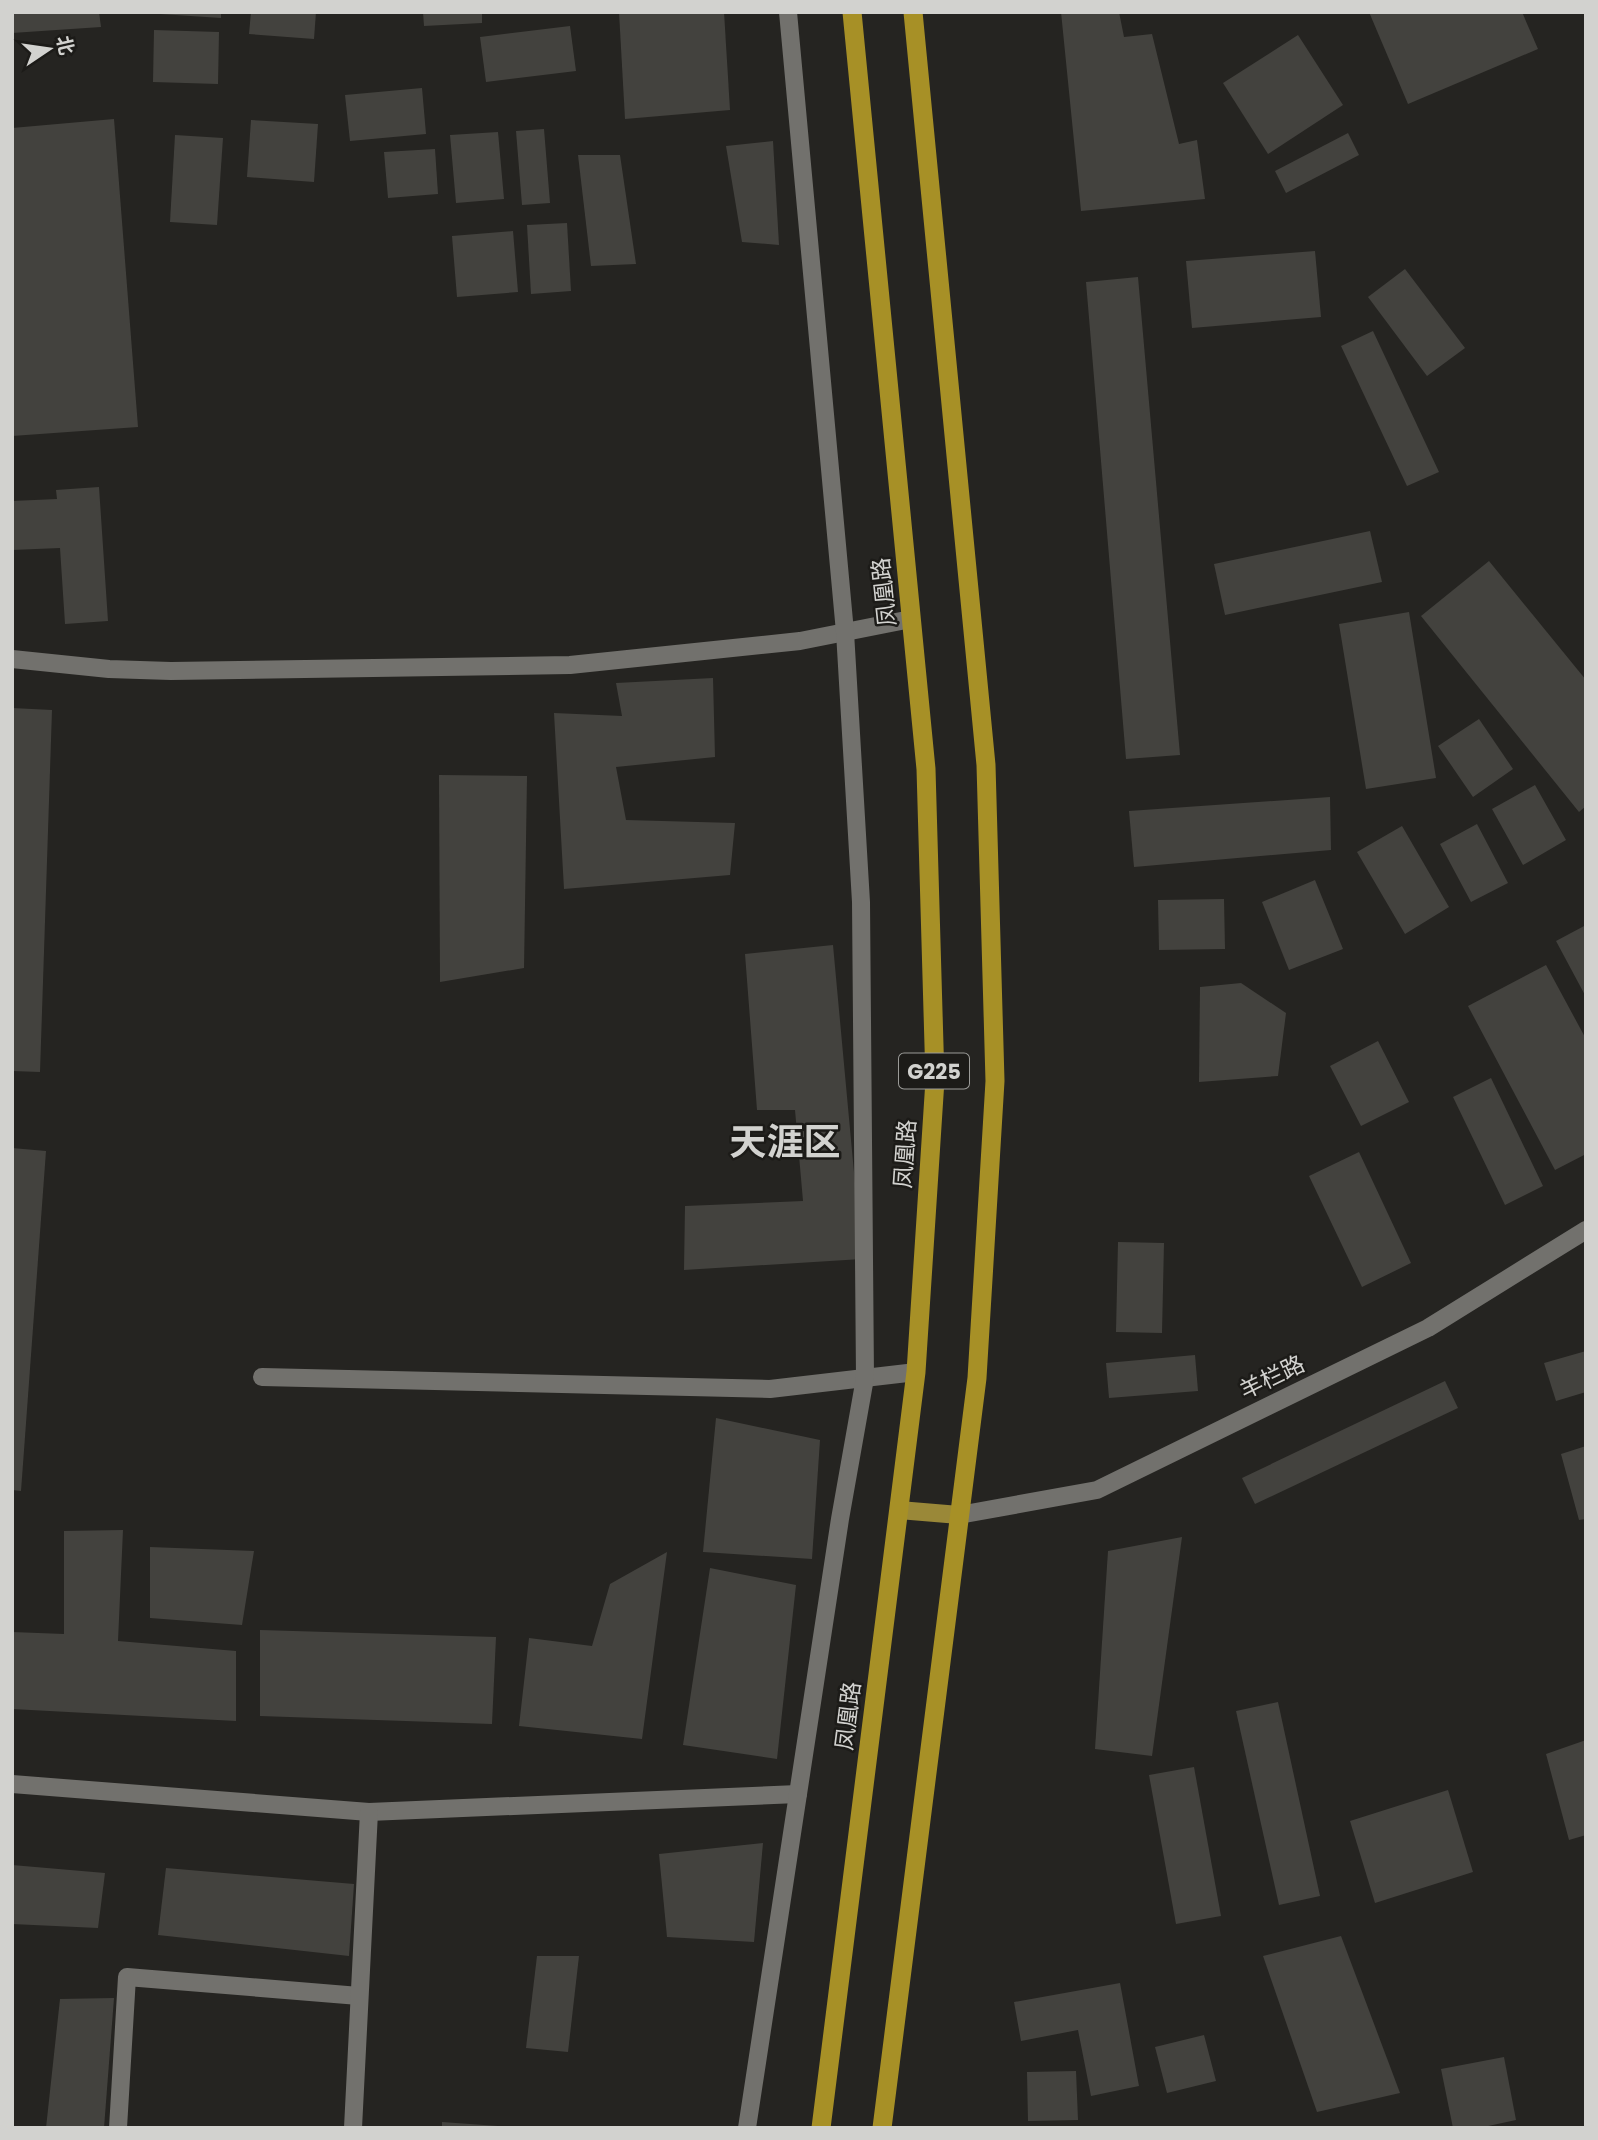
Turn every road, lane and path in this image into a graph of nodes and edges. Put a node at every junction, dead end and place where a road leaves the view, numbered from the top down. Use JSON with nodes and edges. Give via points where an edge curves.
{"nodes":[{"id":1,"x":788,"y":12,"type":"edge"},
{"id":2,"x":852,"y":12,"type":"edge"},
{"id":3,"x":913,"y":12,"type":"edge"},
{"id":4,"x":911,"y":619,"type":"junction"},
{"id":5,"x":845,"y":632,"type":"junction"},
{"id":6,"x":12,"y":659,"type":"edge"},
{"id":7,"x":1586,"y":1230,"type":"edge"},
{"id":8,"x":916,"y":1372,"type":"junction"},
{"id":9,"x":262,"y":1377,"type":"dead end"},
{"id":10,"x":864,"y":1378,"type":"junction"},
{"id":11,"x":899,"y":1510,"type":"junction"},
{"id":12,"x":959,"y":1515,"type":"junction"},
{"id":13,"x":12,"y":1784,"type":"edge"},
{"id":14,"x":798,"y":1794,"type":"junction"},
{"id":15,"x":369,"y":1812,"type":"junction"},
{"id":16,"x":359,"y":1996,"type":"junction"},
{"id":17,"x":118,"y":2128,"type":"edge"},
{"id":18,"x":353,"y":2128,"type":"edge"},
{"id":19,"x":747,"y":2128,"type":"edge"},
{"id":20,"x":821,"y":2128,"type":"edge"},
{"id":21,"x":882,"y":2128,"type":"edge"}],
"edges":[{"from":1,"to":5,"type":"street"},
{"from":2,"to":4,"type":"highway","name":"凤凰路","number":"G225"},
{"from":3,"to":12,"type":"highway","number":"G225","via":[[987,779],[996,1081],[977,1378]]},
{"from":4,"to":5,"type":"street"},
{"from":4,"to":8,"type":"highway","name":"凤凰路","number":"G225","via":[[926,769],[935,1080]]},
{"from":5,"to":6,"type":"street","via":[[800,641],[570,665],[171,671]]},
{"from":5,"to":10,"type":"street","via":[[861,902]]},
{"from":7,"to":12,"type":"street","name":"羊栏路","via":[[1428,1328],[1097,1490]]},
{"from":8,"to":10,"type":"street"},
{"from":8,"to":11,"type":"highway","name":"凤凰路","number":"G225"},
{"from":9,"to":10,"type":"street","via":[[770,1390]]},
{"from":10,"to":14,"type":"street"},
{"from":11,"to":12,"type":"main road"},
{"from":11,"to":20,"type":"highway","name":"凤凰路","number":"G225"},
{"from":12,"to":21,"type":"highway","number":"G225"},
{"from":13,"to":15,"type":"street"},
{"from":14,"to":15,"type":"street"},
{"from":14,"to":19,"type":"street"},
{"from":15,"to":16,"type":"street"},
{"from":16,"to":17,"type":"street","via":[[127,1977]]},
{"from":16,"to":18,"type":"street"}]}
